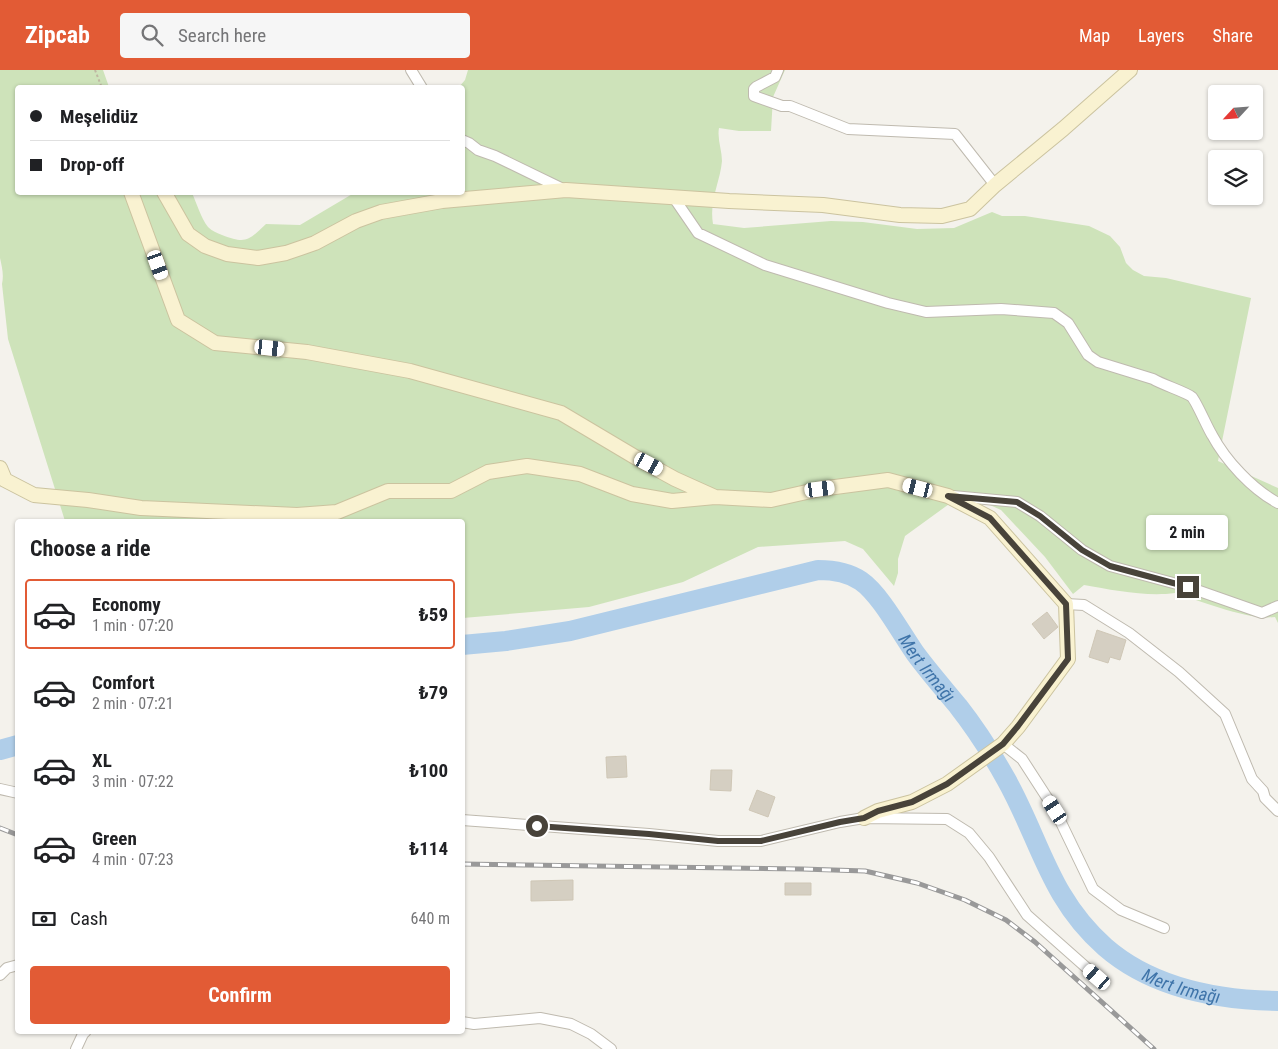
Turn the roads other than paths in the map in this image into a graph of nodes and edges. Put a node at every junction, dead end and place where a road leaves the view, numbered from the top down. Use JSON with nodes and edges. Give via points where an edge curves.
{"nodes":[{"id":1,"x":411,"y":70,"type":"edge"},
{"id":2,"x":778,"y":70,"type":"edge"},
{"id":3,"x":1130,"y":70,"type":"edge"},
{"id":4,"x":420,"y":85,"type":"edge"},
{"id":5,"x":465,"y":141,"type":"edge"},
{"id":6,"x":996,"y":185,"type":"junction"},
{"id":7,"x":566,"y":190,"type":"junction"},
{"id":8,"x":132,"y":195,"type":"edge"},
{"id":9,"x":166,"y":195,"type":"edge"},
{"id":10,"x":674,"y":198,"type":"junction"},
{"id":11,"x":0,"y":468,"type":"edge"},
{"id":12,"x":948,"y":496,"type":"junction"},
{"id":13,"x":715,"y":497,"type":"junction"},
{"id":14,"x":1278,"y":503,"type":"edge"},
{"id":15,"x":1066,"y":604,"type":"junction"},
{"id":16,"x":1278,"y":606,"type":"edge"},
{"id":17,"x":1003,"y":744,"type":"junction"},
{"id":18,"x":0,"y":789,"type":"edge"},
{"id":19,"x":15,"y":792,"type":"edge"},
{"id":20,"x":1278,"y":811,"type":"edge"},
{"id":21,"x":864,"y":818,"type":"junction"},
{"id":22,"x":465,"y":820,"type":"edge"},
{"id":23,"x":1164,"y":928,"type":"dead end"},
{"id":24,"x":15,"y":966,"type":"edge"},
{"id":25,"x":0,"y":975,"type":"edge"},
{"id":26,"x":1097,"y":977,"type":"dead end"},
{"id":27,"x":465,"y":1022,"type":"edge"},
{"id":28,"x":83,"y":1034,"type":"edge"},
{"id":29,"x":76,"y":1049,"type":"edge"},
{"id":30,"x":611,"y":1049,"type":"edge"}],
"edges":[{"from":1,"to":4,"type":"street"},
{"from":2,"to":6,"type":"street","via":[[776,77],[754,89],[754,96],[848,129],[955,134]]},
{"from":3,"to":6,"type":"street"},
{"from":5,"to":7,"type":"street"},
{"from":6,"to":10,"type":"street","via":[[970,209],[942,216],[900,215],[823,205]]},
{"from":7,"to":9,"type":"street","via":[[442,201],[381,212],[314,243],[258,258],[227,254],[205,246],[188,234]]},
{"from":7,"to":10,"type":"street"},
{"from":8,"to":13,"type":"street","via":[[178,320],[216,342],[307,352],[410,371],[561,413],[675,479]]},
{"from":10,"to":14,"type":"street","via":[[698,234],[765,264],[888,304],[926,312],[1001,310],[1054,314],[1068,323],[1088,355],[1098,362],[1153,379],[1192,397],[1214,440],[1242,477]]},
{"from":11,"to":13,"type":"street","via":[[5,480],[34,495],[141,508],[297,515],[337,512],[388,491],[451,490],[488,472],[527,466],[580,474],[632,494],[672,501]]},
{"from":12,"to":13,"type":"street","via":[[888,480],[820,489],[771,500]]},
{"from":12,"to":15,"type":"street","via":[[990,518]]},
{"from":12,"to":16,"type":"street","via":[[1017,502],[1082,550],[1110,566],[1188,587],[1262,613]]},
{"from":15,"to":17,"type":"street","via":[[1068,659]]},
{"from":15,"to":20,"type":"street","via":[[1084,605],[1129,633],[1225,714],[1252,779]]},
{"from":17,"to":21,"type":"street","via":[[947,784],[912,802]]},
{"from":17,"to":23,"type":"street","via":[[1022,759],[1055,810],[1093,889],[1121,910]]},
{"from":18,"to":19,"type":"street"},
{"from":21,"to":22,"type":"street","via":[[761,841],[718,841]]},
{"from":21,"to":26,"type":"street","via":[[947,819],[969,833],[1027,915]]},
{"from":24,"to":25,"type":"street"},
{"from":27,"to":30,"type":"street","via":[[540,1018],[571,1024]]},
{"from":28,"to":29,"type":"street"}]}
